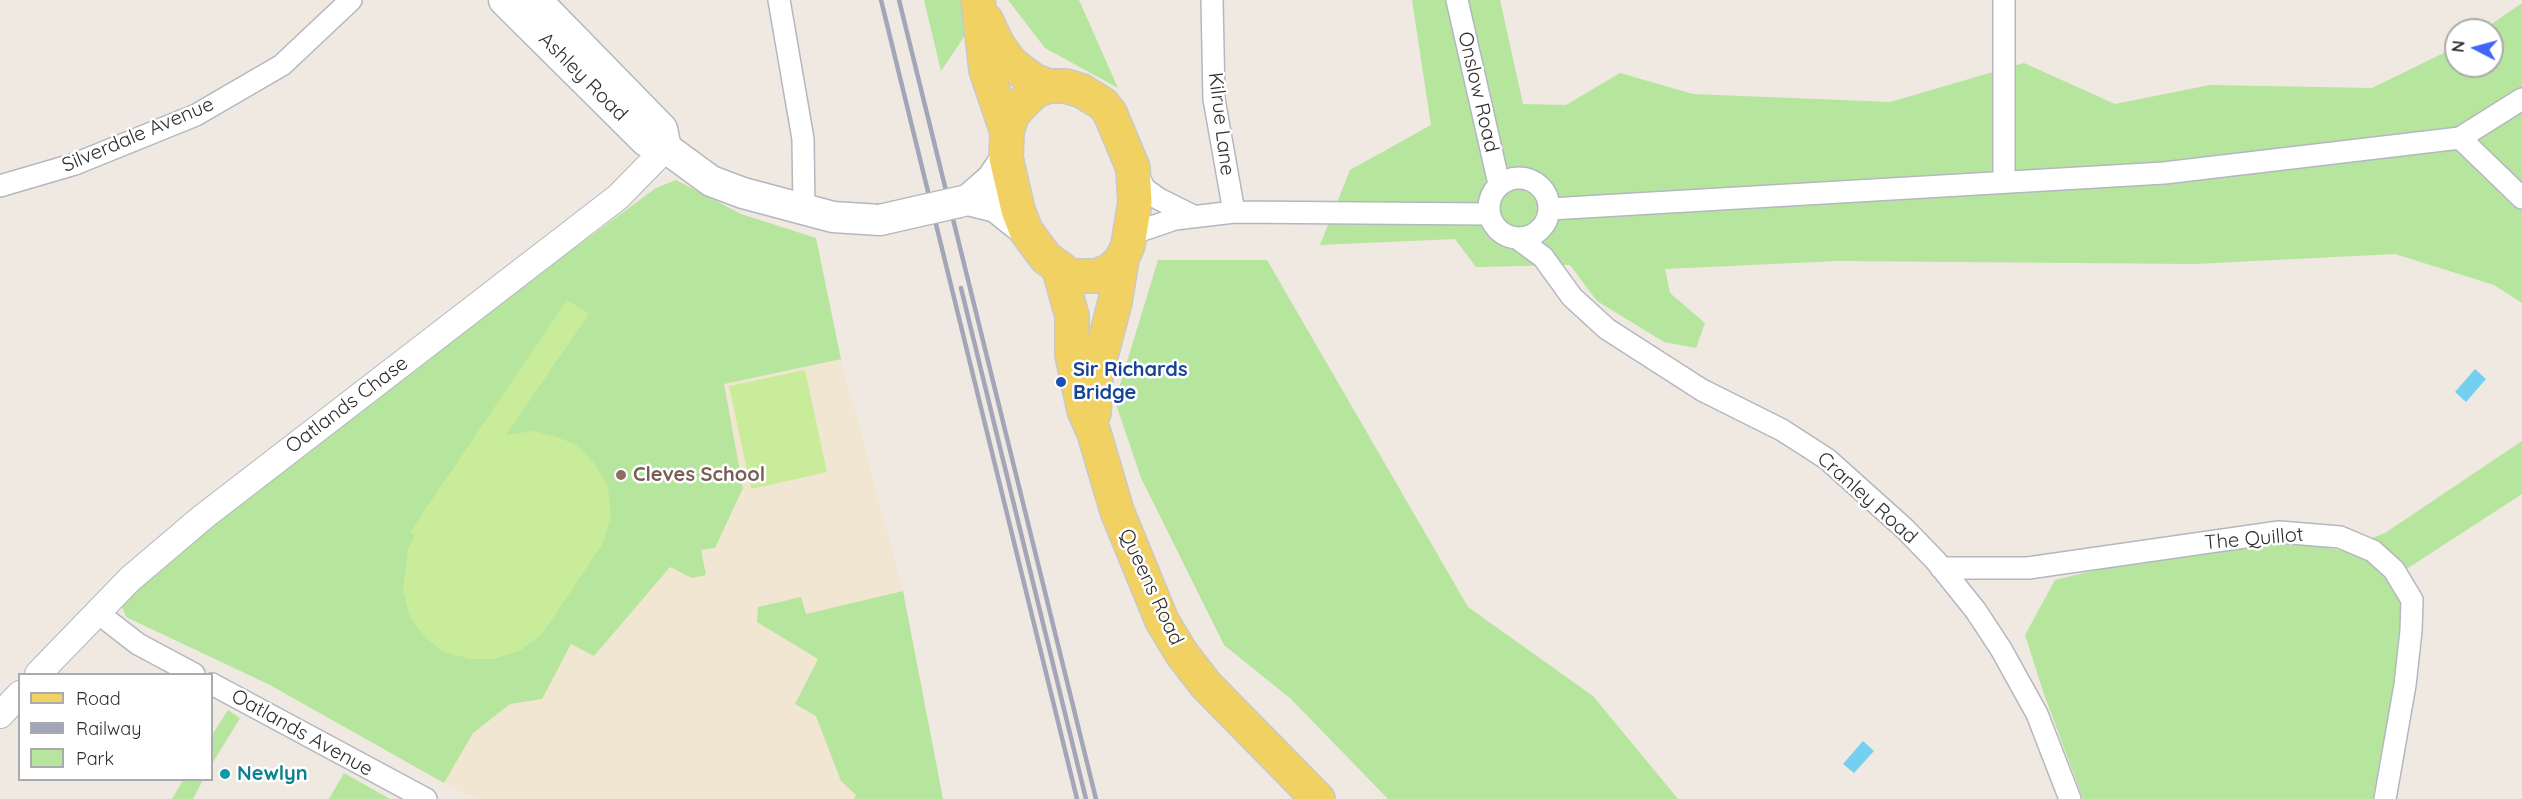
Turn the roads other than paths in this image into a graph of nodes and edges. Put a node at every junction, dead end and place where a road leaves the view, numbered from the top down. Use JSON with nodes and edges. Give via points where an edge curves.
{"nodes":[{"id":1,"x":351,"y":0,"type":"edge"},
{"id":2,"x":504,"y":0,"type":"edge"},
{"id":3,"x":536,"y":0,"type":"edge"},
{"id":4,"x":779,"y":0,"type":"edge"},
{"id":5,"x":1212,"y":0,"type":"edge"},
{"id":6,"x":1457,"y":0,"type":"edge"},
{"id":7,"x":2004,"y":0,"type":"edge"},
{"id":8,"x":979,"y":2,"type":"edge"},
{"id":9,"x":1048,"y":86,"type":"junction"},
{"id":10,"x":2522,"y":99,"type":"edge"},
{"id":11,"x":2460,"y":138,"type":"junction"},
{"id":12,"x":1007,"y":145,"type":"junction"},
{"id":13,"x":666,"y":148,"type":"junction"},
{"id":14,"x":1133,"y":168,"type":"junction"},
{"id":15,"x":2004,"y":182,"type":"junction"},
{"id":16,"x":1499,"y":184,"type":"junction"},
{"id":17,"x":0,"y":186,"type":"edge"},
{"id":18,"x":2522,"y":198,"type":"edge"},
{"id":19,"x":964,"y":201,"type":"junction"},
{"id":20,"x":1550,"y":209,"type":"junction"},
{"id":21,"x":804,"y":210,"type":"junction"},
{"id":22,"x":1234,"y":212,"type":"junction"},
{"id":23,"x":1489,"y":214,"type":"junction"},
{"id":24,"x":1193,"y":216,"type":"junction"},
{"id":25,"x":1026,"y":231,"type":"junction"},
{"id":26,"x":1516,"y":238,"type":"junction"},
{"id":27,"x":1127,"y":246,"type":"junction"},
{"id":28,"x":1059,"y":268,"type":"junction"},
{"id":29,"x":1094,"y":433,"type":"junction"},
{"id":30,"x":1941,"y":568,"type":"junction"},
{"id":31,"x":98,"y":613,"type":"junction"},
{"id":32,"x":40,"y":673,"type":"edge"},
{"id":33,"x":190,"y":673,"type":"edge"},
{"id":34,"x":213,"y":685,"type":"edge"},
{"id":35,"x":18,"y":696,"type":"edge"},
{"id":36,"x":0,"y":714,"type":"edge"},
{"id":37,"x":426,"y":799,"type":"edge"},
{"id":38,"x":1318,"y":799,"type":"edge"},
{"id":39,"x":2070,"y":799,"type":"edge"},
{"id":40,"x":2385,"y":799,"type":"edge"}],
"edges":[{"from":1,"to":17,"type":"street","name":"Silverdale Avenue","via":[[282,66],[196,115],[75,164]]},
{"from":2,"to":13,"type":"main road","name":"Ashley Road","via":[[646,141]]},
{"from":3,"to":13,"type":"main road","name":"Ashley Road","via":[[662,129]]},
{"from":4,"to":21,"type":"street","via":[[803,139]]},
{"from":5,"to":22,"type":"street","name":"Kilrue Lane","via":[[1214,99]]},
{"from":6,"to":16,"type":"street","name":"Onslow Road"},
{"from":7,"to":15,"type":"street"},
{"from":8,"to":9,"type":"main road","via":[[998,45],[1011,63]]},
{"from":8,"to":12,"type":"main road","via":[[986,70]]},
{"from":9,"to":12,"type":"main road","via":[[1034,92],[1012,115]]},
{"from":9,"to":14,"type":"main road","via":[[1082,91],[1103,104]]},
{"from":10,"to":11,"type":"street"},
{"from":11,"to":15,"type":"street","via":[[2163,173]]},
{"from":11,"to":18,"type":"street"},
{"from":12,"to":19,"type":"main road","via":[[992,179]]},
{"from":12,"to":25,"type":"main road","via":[[1018,210]]},
{"from":13,"to":21,"type":"main road","name":"Ashley Road","via":[[711,181]]},
{"from":13,"to":31,"type":"street","name":"Oatlands Chase","via":[[618,197],[203,517],[130,579]]},
{"from":14,"to":24,"type":"street","via":[[1145,189]]},
{"from":14,"to":27,"type":"main road","via":[[1135,202]]},
{"from":15,"to":20,"type":"street"},
{"from":16,"to":20,"type":"street","via":[[1510,178],[1532,179],[1547,194]]},
{"from":16,"to":23,"type":"street","via":[[1489,203]]},
{"from":19,"to":21,"type":"main road","name":"Ashley Road","bridge":true,"via":[[880,220],[854,220]]},
{"from":19,"to":25,"type":"main road","via":[[996,207]]},
{"from":20,"to":26,"type":"street","via":[[1537,233]]},
{"from":22,"to":23,"type":"street"},
{"from":22,"to":24,"type":"street"},
{"from":23,"to":26,"type":"street","via":[[1500,232]]},
{"from":24,"to":27,"type":"street","via":[[1175,219]]},
{"from":25,"to":28,"type":"main road","via":[[1046,258]]},
{"from":26,"to":30,"type":"street","name":"Cranley Road","via":[[1543,257],[1572,297],[1607,329],[1702,390],[1782,430],[1827,459]]},
{"from":27,"to":28,"type":"main road","via":[[1112,270],[1097,276],[1071,276]]},
{"from":27,"to":29,"type":"main road","name":"Queens Road","via":[[1096,375]]},
{"from":28,"to":29,"type":"main road","name":"Queens Road","via":[[1072,316],[1075,376]]},
{"from":29,"to":38,"type":"main road","name":"Queens Road","via":[[1117,511],[1144,581],[1182,654],[1227,709]]},
{"from":30,"to":39,"type":"street","name":"Cranley Road","via":[[1976,611],[2020,681]]},
{"from":30,"to":40,"type":"street","name":"The Quillot","via":[[2028,568],[2279,532],[2340,537],[2373,551],[2394,570],[2412,600],[2405,685]]},
{"from":31,"to":32,"type":"street","name":"Oatlands Chase"},
{"from":31,"to":33,"type":"street","via":[[138,645]]},
{"from":34,"to":37,"type":"street","name":"Oatlands Avenue"},
{"from":35,"to":36,"type":"street"}]}
